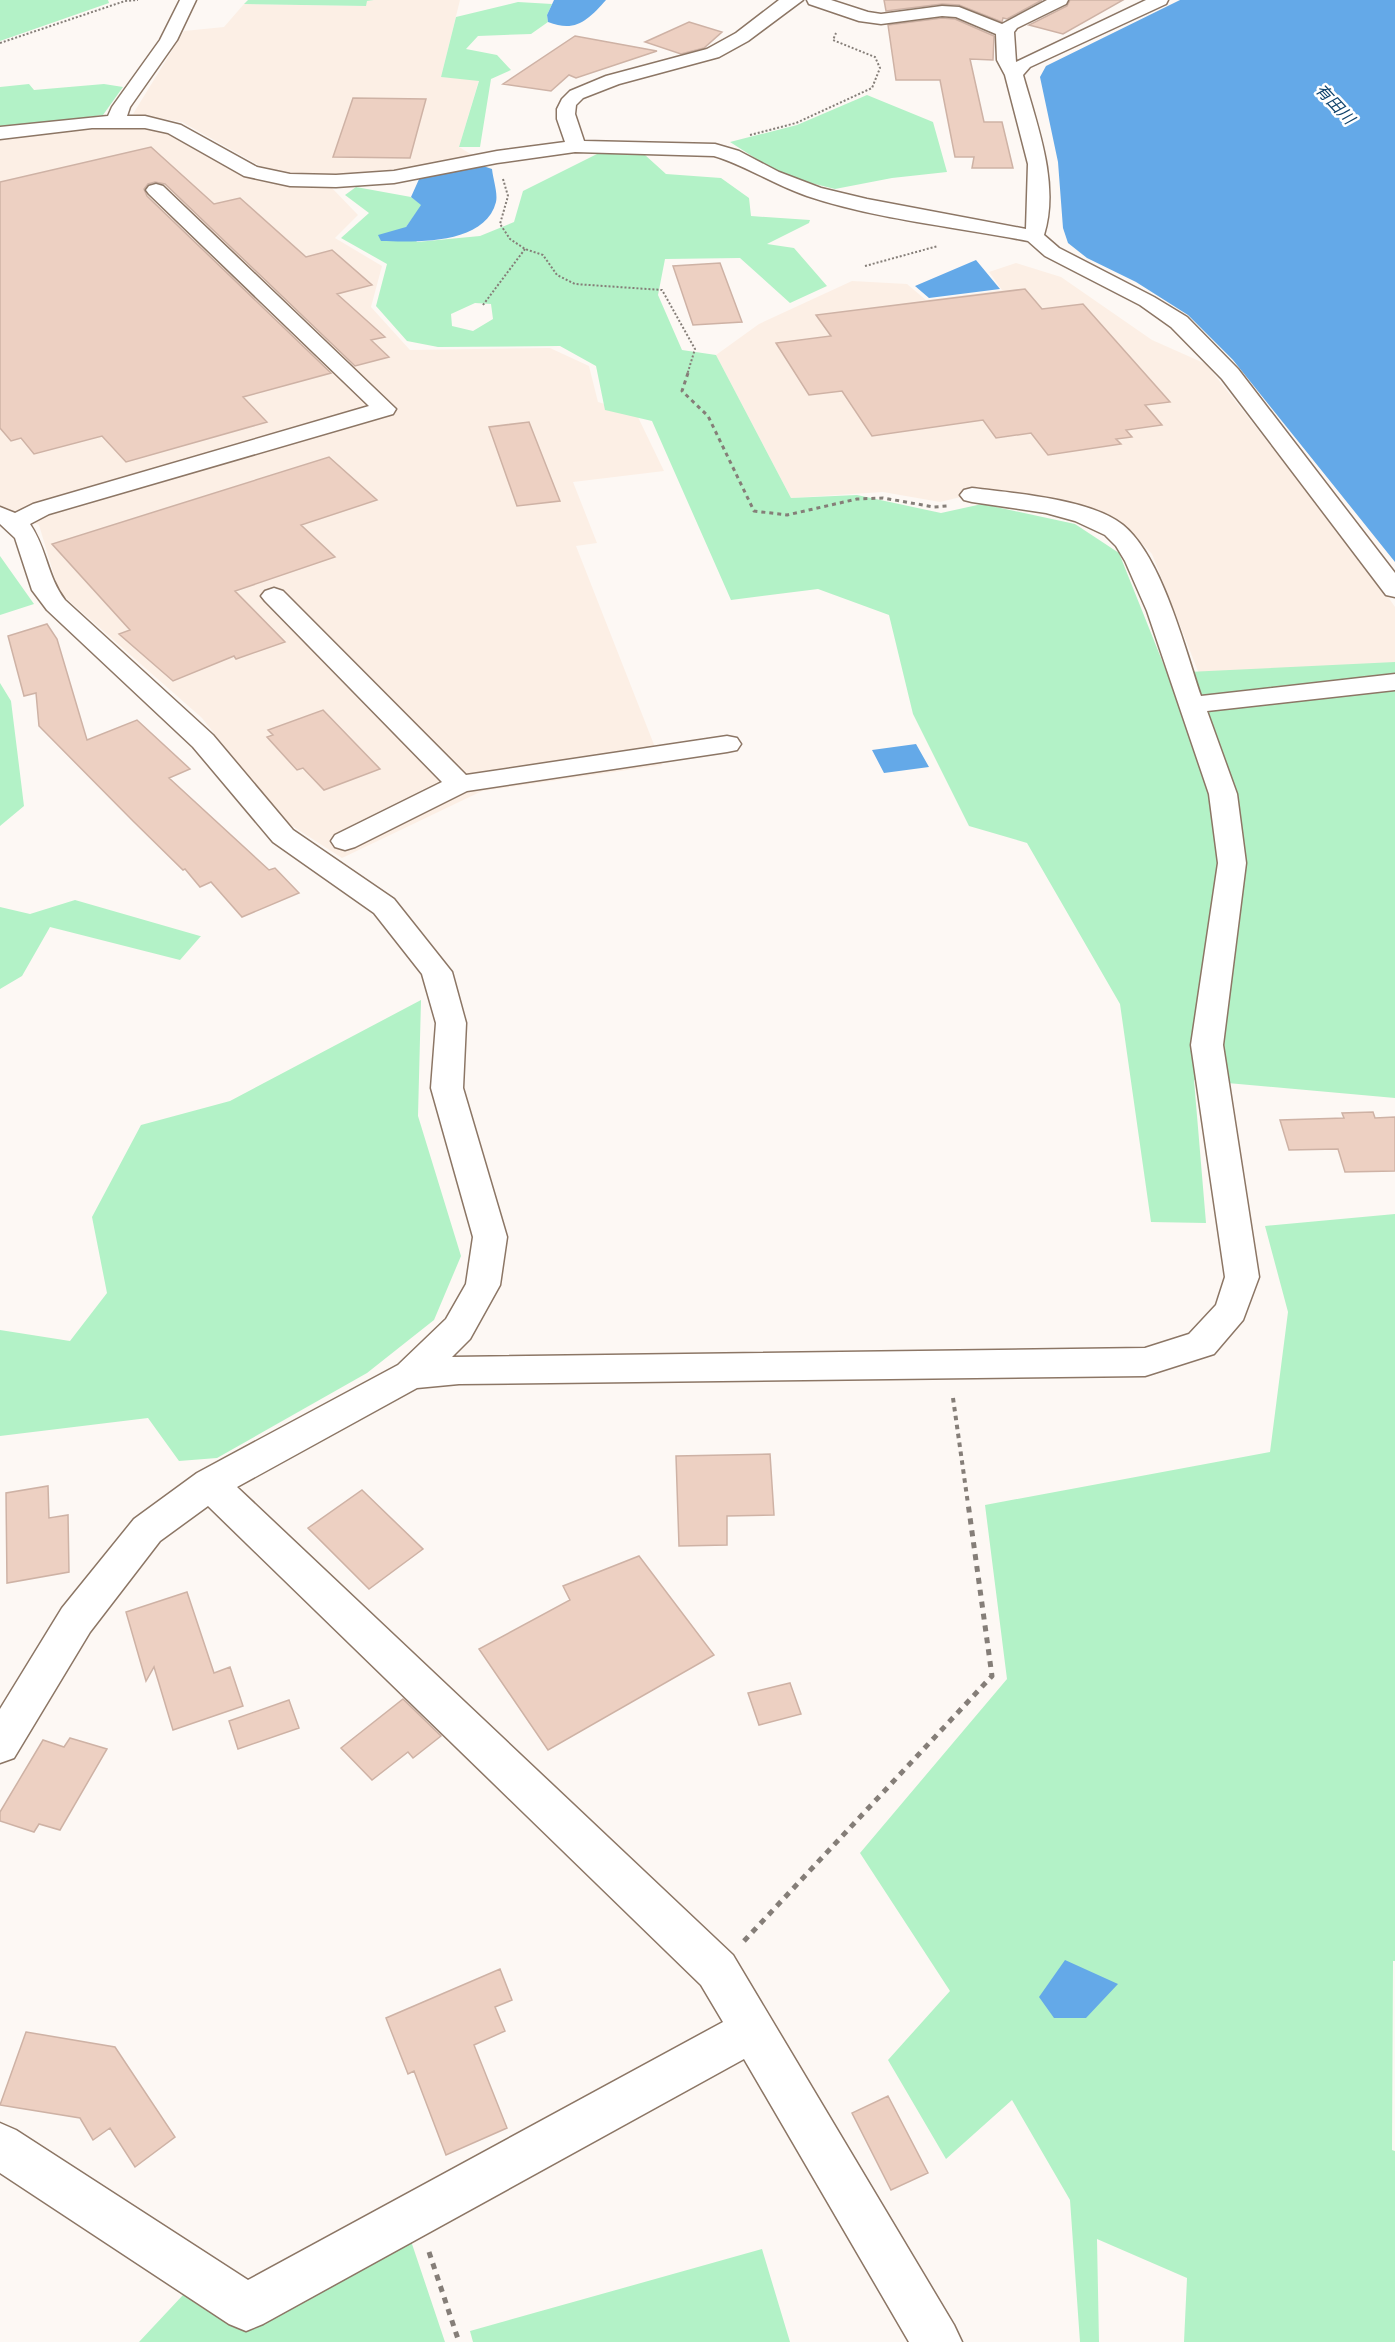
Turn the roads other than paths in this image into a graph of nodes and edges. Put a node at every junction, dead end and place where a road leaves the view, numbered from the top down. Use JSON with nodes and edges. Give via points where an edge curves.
{"nodes":[{"id":1,"x":188,"y":0,"type":"edge"},
{"id":2,"x":795,"y":0,"type":"edge"},
{"id":3,"x":815,"y":0,"type":"edge"},
{"id":4,"x":1060,"y":0,"type":"edge"},
{"id":5,"x":1160,"y":0,"type":"edge"},
{"id":6,"x":1005,"y":31,"type":"junction"},
{"id":7,"x":1014,"y":75,"type":"junction"},
{"id":8,"x":116,"y":121,"type":"junction"},
{"id":9,"x":0,"y":133,"type":"edge"},
{"id":10,"x":575,"y":146,"type":"junction"},
{"id":11,"x":156,"y":190,"type":"dead end"},
{"id":12,"x":1034,"y":236,"type":"junction"},
{"id":13,"x":972,"y":495,"type":"road end"},
{"id":14,"x":8,"y":518,"type":"edge"},
{"id":15,"x":1395,"y":590,"type":"edge"},
{"id":16,"x":274,"y":596,"type":"dead end"},
{"id":17,"x":1395,"y":682,"type":"edge"},
{"id":18,"x":1191,"y":705,"type":"junction"},
{"id":19,"x":727,"y":744,"type":"dead end"},
{"id":20,"x":460,"y":784,"type":"junction"},
{"id":21,"x":345,"y":841,"type":"dead end"},
{"id":22,"x":411,"y":1375,"type":"junction"},
{"id":23,"x":210,"y":1484,"type":"junction"},
{"id":24,"x":0,"y":1745,"type":"edge"},
{"id":25,"x":752,"y":2030,"type":"junction"},
{"id":26,"x":0,"y":2146,"type":"edge"},
{"id":27,"x":937,"y":2342,"type":"edge"}],
"edges":[{"from":1,"to":8,"type":"street","via":[[168,40],[121,107]]},
{"from":2,"to":10,"type":"street","via":[[712,54],[630,75],[583,91],[569,100],[566,121],[576,136]]},
{"from":3,"to":6,"type":"street","via":[[865,17],[897,19],[959,12]]},
{"from":4,"to":6,"type":"street","via":[[1011,24]]},
{"from":5,"to":7,"type":"street","via":[[1024,63]]},
{"from":6,"to":7,"type":"street","via":[[1006,60]]},
{"from":7,"to":12,"type":"street","via":[[1038,164],[1038,223]]},
{"from":8,"to":9,"type":"street"},
{"from":8,"to":10,"type":"street","via":[[174,129],[251,172],[290,180],[394,177]]},
{"from":10,"to":12,"type":"street","via":[[692,148],[732,155],[814,192]]},
{"from":11,"to":14,"type":"street","via":[[385,409]]},
{"from":12,"to":15,"type":"street","via":[[1052,252],[1179,322],[1230,374]]},
{"from":13,"to":18,"type":"street","via":[[1040,504],[1113,530],[1130,547],[1149,586]]},
{"from":14,"to":22,"type":"street","via":[[31,542],[44,590],[56,605],[203,741],[284,836],[384,906],[437,972],[451,1023],[447,1088],[490,1237],[483,1285],[458,1329]]},
{"from":16,"to":20,"type":"street"},
{"from":17,"to":18,"type":"street"},
{"from":18,"to":22,"type":"street","via":[[1223,794],[1232,863],[1207,1045],[1242,1277],[1231,1311],[1201,1344],[1145,1362],[459,1371]]},
{"from":19,"to":20,"type":"street"},
{"from":20,"to":21,"type":"street"},
{"from":22,"to":23,"type":"street"},
{"from":23,"to":24,"type":"street","via":[[147,1530],[76,1620]]},
{"from":23,"to":25,"type":"street","via":[[717,1970]]},
{"from":25,"to":26,"type":"street","via":[[246,2307]]},
{"from":25,"to":27,"type":"street"}]}
